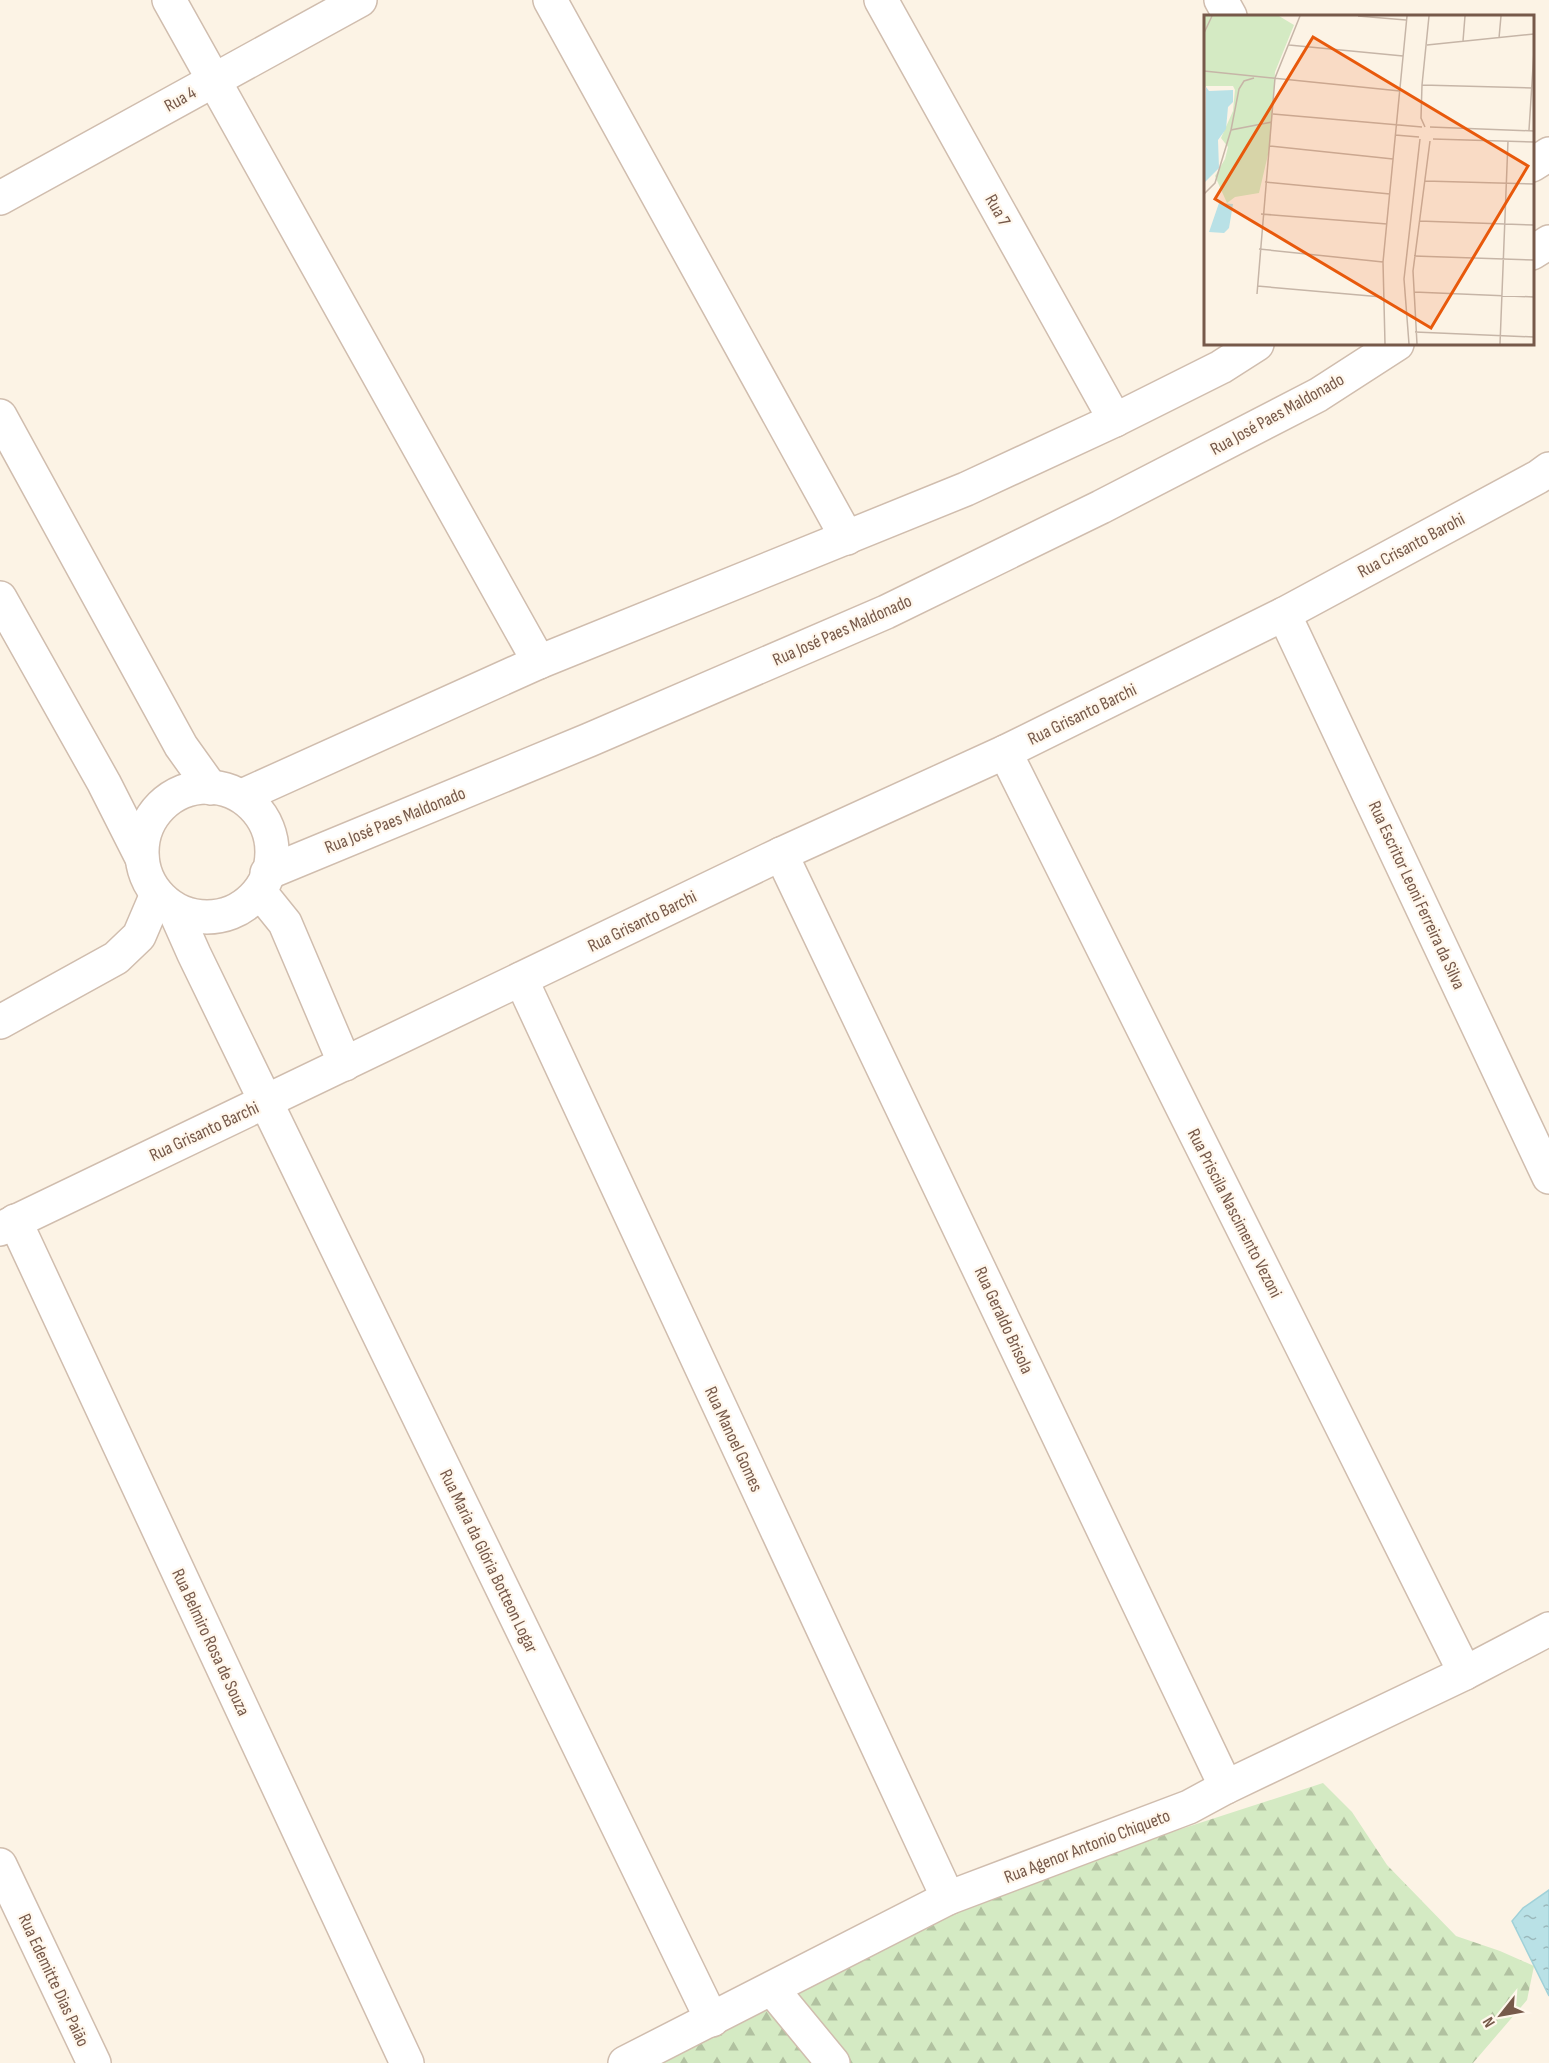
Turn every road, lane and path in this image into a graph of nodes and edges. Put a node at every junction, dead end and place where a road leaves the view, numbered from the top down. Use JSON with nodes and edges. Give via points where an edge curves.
{"nodes":[{"id":1,"x":169,"y":0,"type":"edge"},
{"id":2,"x":360,"y":0,"type":"edge"},
{"id":3,"x":550,"y":0,"type":"edge"},
{"id":4,"x":881,"y":0,"type":"edge"},
{"id":5,"x":1221,"y":0,"type":"edge"},
{"id":6,"x":1229,"y":15,"type":"edge"},
{"id":7,"x":214,"y":80,"type":"junction"},
{"id":8,"x":1549,"y":154,"type":"edge"},
{"id":9,"x":1534,"y":164,"type":"edge"},
{"id":10,"x":0,"y":198,"type":"edge"},
{"id":11,"x":1549,"y":242,"type":"edge"},
{"id":12,"x":1534,"y":252,"type":"edge"},
{"id":13,"x":1255,"y":345,"type":"edge"},
{"id":14,"x":1394,"y":345,"type":"edge"},
{"id":15,"x":0,"y":416,"type":"edge"},
{"id":16,"x":1115,"y":420,"type":"junction"},
{"id":17,"x":1545,"y":482,"type":"edge"},
{"id":18,"x":847,"y":538,"type":"junction"},
{"id":19,"x":0,"y":598,"type":"edge"},
{"id":20,"x":1284,"y":614,"type":"junction"},
{"id":21,"x":539,"y":662,"type":"junction"},
{"id":22,"x":1005,"y":752,"type":"junction"},
{"id":23,"x":226,"y":792,"type":"junction"},
{"id":24,"x":781,"y":854,"type":"junction"},
{"id":25,"x":142,"y":858,"type":"junction"},
{"id":26,"x":263,"y":882,"type":"junction"},
{"id":27,"x":166,"y":902,"type":"junction"},
{"id":28,"x":521,"y":979,"type":"junction"},
{"id":29,"x":0,"y":1022,"type":"edge"},
{"id":30,"x":345,"y":1064,"type":"junction"},
{"id":31,"x":266,"y":1102,"type":"junction"},
{"id":32,"x":1549,"y":1177,"type":"edge"},
{"id":33,"x":8,"y":1225,"type":"edge"},
{"id":34,"x":1549,"y":1629,"type":"edge"},
{"id":35,"x":1465,"y":1673,"type":"junction"},
{"id":36,"x":1226,"y":1787,"type":"junction"},
{"id":37,"x":0,"y":1865,"type":"edge"},
{"id":38,"x":948,"y":1898,"type":"junction"},
{"id":39,"x":772,"y":1989,"type":"junction"},
{"id":40,"x":712,"y":2020,"type":"junction"},
{"id":41,"x":94,"y":2063,"type":"edge"},
{"id":42,"x":407,"y":2063,"type":"edge"},
{"id":43,"x":625,"y":2063,"type":"edge"},
{"id":44,"x":833,"y":2063,"type":"edge"}],
"edges":[{"from":1,"to":7,"type":"street"},
{"from":2,"to":7,"type":"street","name":"Rua 4"},
{"from":3,"to":18,"type":"street"},
{"from":4,"to":16,"type":"street","name":"Rua 7"},
{"from":5,"to":6,"type":"street"},
{"from":7,"to":10,"type":"street","name":"Rua 4"},
{"from":7,"to":21,"type":"street"},
{"from":8,"to":9,"type":"street"},
{"from":11,"to":12,"type":"street"},
{"from":13,"to":16,"type":"street","via":[[1221,367]]},
{"from":14,"to":26,"type":"street","name":"Rua José Paes Maldonado","via":[[1318,396],[886,612]]},
{"from":15,"to":23,"type":"street","via":[[181,746]]},
{"from":16,"to":18,"type":"street","via":[[966,489]]},
{"from":17,"to":20,"type":"street","name":"Rua Crisanto Barohi"},
{"from":18,"to":21,"type":"street"},
{"from":19,"to":25,"type":"street"},
{"from":20,"to":22,"type":"street","name":"Rua Grisanto Barchi"},
{"from":20,"to":32,"type":"street","name":"Rua Escritor Leoni Ferreira da Silva"},
{"from":21,"to":23,"type":"street"},
{"from":22,"to":24,"type":"street","name":"Rua Grisanto Barchi"},
{"from":22,"to":35,"type":"street","name":"Rua Priscila Nascimento Vezoni"},
{"from":23,"to":25,"type":"street","via":[[194,788],[162,804],[150,819],[143,838]]},
{"from":23,"to":26,"type":"street","via":[[254,807],[264,820],[272,856]]},
{"from":24,"to":28,"type":"street","name":"Rua Grisanto Barchi"},
{"from":24,"to":36,"type":"street","name":"Rua Geraldo Brisola"},
{"from":25,"to":27,"type":"street","via":[[147,877]]},
{"from":26,"to":27,"type":"street","via":[[247,905],[229,915],[190,916]]},
{"from":26,"to":30,"type":"street","via":[[285,923]]},
{"from":27,"to":29,"type":"street","via":[[116,958]]},
{"from":27,"to":31,"type":"street","name":"Rua Maria da Glória Botteon Logar"},
{"from":28,"to":30,"type":"street","name":"Rua Grisanto Barchi"},
{"from":28,"to":38,"type":"street","name":"Rua Manoel Gomes"},
{"from":30,"to":31,"type":"street","name":"Rua Grisanto Barchi"},
{"from":31,"to":33,"type":"street","name":"Rua Grisanto Barchi"},
{"from":31,"to":40,"type":"street","name":"Rua Maria da Glória Botteon Logar"},
{"from":33,"to":42,"type":"street","name":"Rua Belmiro Rosa de Souza"},
{"from":34,"to":35,"type":"street","name":"Rua Agenor Antonio Chiqueto"},
{"from":35,"to":36,"type":"street","name":"Rua Agenor Antonio Chiqueto"},
{"from":36,"to":38,"type":"street","name":"Rua Agenor Antonio Chiqueto","via":[[1189,1806]]},
{"from":37,"to":41,"type":"street","name":"Rua Edemitte Dias Paião"},
{"from":38,"to":39,"type":"street","name":"Rua Agenor Antonio Chiqueto"},
{"from":39,"to":40,"type":"street","name":"Rua Agenor Antonio Chiqueto"},
{"from":39,"to":44,"type":"street"},
{"from":40,"to":43,"type":"street","name":"Rua Agenor Antonio Chiqueto"}]}
